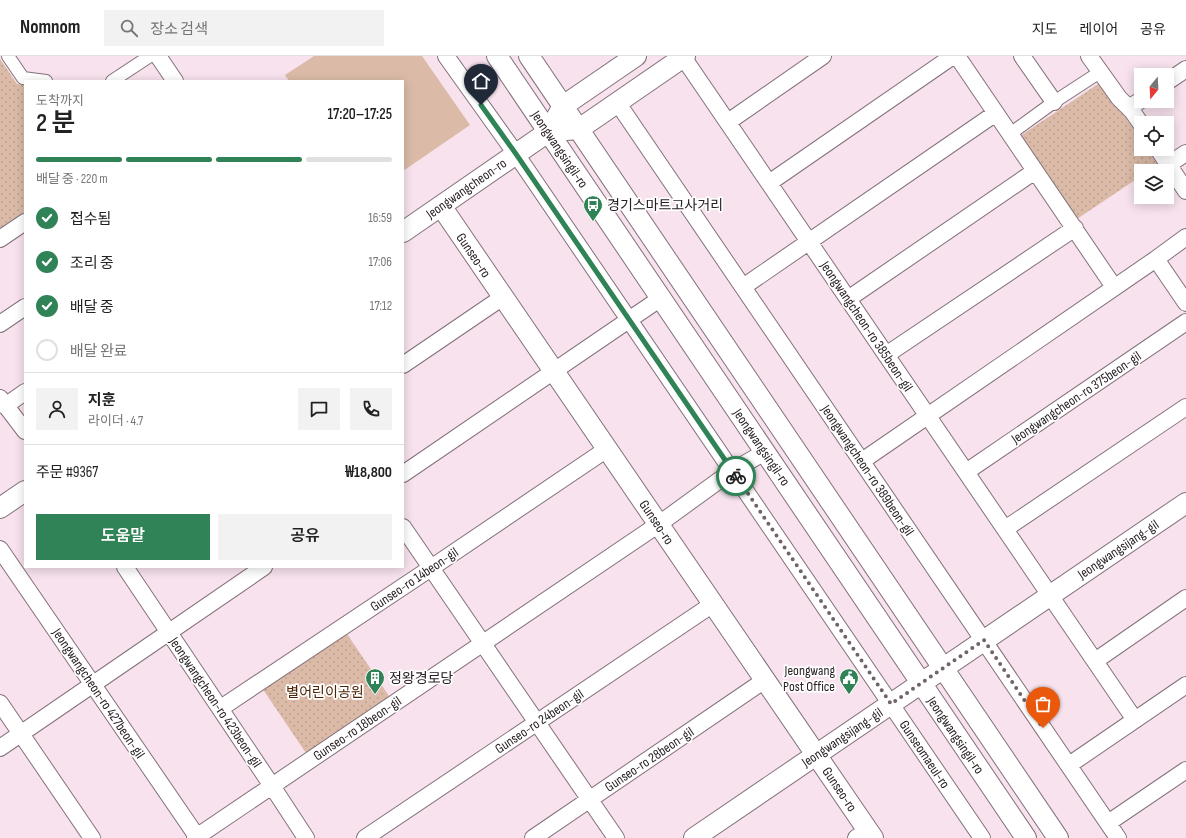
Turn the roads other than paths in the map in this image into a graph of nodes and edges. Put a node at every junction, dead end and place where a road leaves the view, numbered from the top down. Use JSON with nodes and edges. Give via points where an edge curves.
{"nodes":[{"id":1,"x":8,"y":56,"type":"edge"},
{"id":2,"x":150,"y":56,"type":"edge"},
{"id":3,"x":158,"y":56,"type":"edge"},
{"id":4,"x":446,"y":56,"type":"edge"},
{"id":5,"x":497,"y":56,"type":"edge"},
{"id":6,"x":529,"y":56,"type":"edge"},
{"id":7,"x":636,"y":56,"type":"edge"},
{"id":8,"x":823,"y":56,"type":"edge"},
{"id":9,"x":953,"y":56,"type":"edge"},
{"id":10,"x":957,"y":56,"type":"edge"},
{"id":11,"x":1022,"y":56,"type":"edge"},
{"id":12,"x":1089,"y":56,"type":"edge"},
{"id":13,"x":684,"y":57,"type":"edge"},
{"id":14,"x":1186,"y":69,"type":"edge"},
{"id":15,"x":1100,"y":72,"type":"junction"},
{"id":16,"x":1174,"y":77,"type":"edge"},
{"id":17,"x":38,"y":80,"type":"edge"},
{"id":18,"x":114,"y":80,"type":"edge"},
{"id":19,"x":174,"y":80,"type":"edge"},
{"id":20,"x":617,"y":102,"type":"junction"},
{"id":21,"x":1054,"y":102,"type":"junction"},
{"id":22,"x":1134,"y":104,"type":"edge"},
{"id":23,"x":563,"y":106,"type":"junction"},
{"id":24,"x":1134,"y":106,"type":"edge"},
{"id":25,"x":996,"y":113,"type":"junction"},
{"id":26,"x":1135,"y":116,"type":"edge"},
{"id":27,"x":728,"y":122,"type":"junction"},
{"id":28,"x":579,"y":129,"type":"junction"},
{"id":29,"x":548,"y":132,"type":"junction"},
{"id":30,"x":1010,"y":134,"type":"junction"},
{"id":31,"x":1186,"y":153,"type":"edge"},
{"id":32,"x":516,"y":154,"type":"junction"},
{"id":33,"x":1170,"y":164,"type":"edge"},
{"id":34,"x":1035,"y":171,"type":"junction"},
{"id":35,"x":1174,"y":174,"type":"edge"},
{"id":36,"x":769,"y":183,"type":"junction"},
{"id":37,"x":1186,"y":191,"type":"edge"},
{"id":38,"x":441,"y":206,"type":"junction"},
{"id":39,"x":24,"y":223,"type":"edge"},
{"id":40,"x":1075,"y":228,"type":"junction"},
{"id":41,"x":404,"y":231,"type":"edge"},
{"id":42,"x":1186,"y":238,"type":"edge"},
{"id":43,"x":0,"y":239,"type":"edge"},
{"id":44,"x":809,"y":242,"type":"junction"},
{"id":45,"x":1156,"y":259,"type":"junction"},
{"id":46,"x":743,"y":287,"type":"junction"},
{"id":47,"x":1114,"y":287,"type":"junction"},
{"id":48,"x":503,"y":297,"type":"junction"},
{"id":49,"x":661,"y":298,"type":"junction"},
{"id":50,"x":848,"y":299,"type":"junction"},
{"id":51,"x":1186,"y":303,"type":"edge"},
{"id":52,"x":24,"y":308,"type":"edge"},
{"id":53,"x":629,"y":319,"type":"junction"},
{"id":54,"x":1186,"y":322,"type":"edge"},
{"id":55,"x":0,"y":324,"type":"edge"},
{"id":56,"x":886,"y":355,"type":"junction"},
{"id":57,"x":404,"y":364,"type":"edge"},
{"id":58,"x":554,"y":371,"type":"junction"},
{"id":59,"x":24,"y":392,"type":"edge"},
{"id":60,"x":3,"y":402,"type":"edge"},
{"id":61,"x":1186,"y":407,"type":"edge"},
{"id":62,"x":928,"y":416,"type":"junction"},
{"id":63,"x":24,"y":430,"type":"edge"},
{"id":64,"x":607,"y":449,"type":"junction"},
{"id":65,"x":765,"y":452,"type":"junction"},
{"id":66,"x":862,"y":461,"type":"junction"},
{"id":67,"x":732,"y":471,"type":"junction"},
{"id":68,"x":966,"y":472,"type":"junction"},
{"id":69,"x":404,"y":473,"type":"edge"},
{"id":70,"x":24,"y":492,"type":"edge"},
{"id":71,"x":1186,"y":503,"type":"edge"},
{"id":72,"x":0,"y":508,"type":"edge"},
{"id":73,"x":659,"y":524,"type":"junction"},
{"id":74,"x":404,"y":528,"type":"edge"},
{"id":75,"x":1005,"y":529,"type":"junction"},
{"id":76,"x":0,"y":549,"type":"edge"},
{"id":77,"x":126,"y":568,"type":"edge"},
{"id":78,"x":263,"y":568,"type":"edge"},
{"id":79,"x":431,"y":568,"type":"junction"},
{"id":80,"x":1050,"y":596,"type":"junction"},
{"id":81,"x":1186,"y":598,"type":"edge"},
{"id":82,"x":713,"y":604,"type":"junction"},
{"id":83,"x":169,"y":631,"type":"junction"},
{"id":84,"x":984,"y":640,"type":"junction"},
{"id":85,"x":483,"y":643,"type":"junction"},
{"id":86,"x":1095,"y":661,"type":"junction"},
{"id":87,"x":943,"y":668,"type":"junction"},
{"id":88,"x":765,"y":680,"type":"junction"},
{"id":89,"x":921,"y":683,"type":"junction"},
{"id":90,"x":93,"y":685,"type":"junction"},
{"id":91,"x":1186,"y":685,"type":"edge"},
{"id":92,"x":0,"y":703,"type":"edge"},
{"id":93,"x":891,"y":704,"type":"junction"},
{"id":94,"x":221,"y":708,"type":"junction"},
{"id":95,"x":1135,"y":720,"type":"junction"},
{"id":96,"x":537,"y":722,"type":"junction"},
{"id":97,"x":21,"y":734,"type":"junction"},
{"id":98,"x":0,"y":748,"type":"edge"},
{"id":99,"x":816,"y":755,"type":"junction"},
{"id":100,"x":1069,"y":766,"type":"junction"},
{"id":101,"x":1186,"y":770,"type":"edge"},
{"id":102,"x":272,"y":786,"type":"junction"},
{"id":103,"x":590,"y":800,"type":"junction"},
{"id":104,"x":1108,"y":823,"type":"junction"},
{"id":105,"x":866,"y":835,"type":"edge"},
{"id":106,"x":197,"y":837,"type":"edge"},
{"id":107,"x":92,"y":838,"type":"edge"},
{"id":108,"x":306,"y":838,"type":"edge"},
{"id":109,"x":365,"y":838,"type":"edge"},
{"id":110,"x":533,"y":838,"type":"edge"},
{"id":111,"x":616,"y":838,"type":"edge"},
{"id":112,"x":694,"y":838,"type":"edge"},
{"id":113,"x":982,"y":838,"type":"edge"},
{"id":114,"x":1026,"y":838,"type":"edge"},
{"id":115,"x":1058,"y":838,"type":"edge"},
{"id":116,"x":1118,"y":838,"type":"edge"}],
"edges":[{"from":1,"to":17,"type":"street","via":[[23,78]]},
{"from":2,"to":18,"type":"street"},
{"from":3,"to":19,"type":"street"},
{"from":4,"to":32,"type":"street","name":"Gunseomaeul-ro"},
{"from":5,"to":29,"type":"street","name":"Jeongwangsingil-ro"},
{"from":6,"to":23,"type":"street","name":"Jeongwangsingil-ro"},
{"from":7,"to":23,"type":"street","name":"Jeongwangcheon-ro"},
{"from":8,"to":27,"type":"street"},
{"from":9,"to":36,"type":"street"},
{"from":10,"to":25,"type":"street"},
{"from":11,"to":21,"type":"street"},
{"from":12,"to":15,"type":"street"},
{"from":13,"to":20,"type":"street","name":"Jeongwangcheon-ro"},
{"from":13,"to":27,"type":"street","name":"Jeongwangcheon-ro 385beon-gil"},
{"from":14,"to":16,"type":"street"},
{"from":15,"to":21,"type":"street"},
{"from":15,"to":22,"type":"street","via":[[1118,98]]},
{"from":20,"to":28,"type":"street","name":"Jeongwangcheon-ro"},
{"from":20,"to":46,"type":"street","name":"Jeongwangcheon-ro 389beon-gil"},
{"from":21,"to":30,"type":"street"},
{"from":23,"to":28,"type":"street","name":"Jeongwangsingil-ro"},
{"from":23,"to":29,"type":"street","name":"Jeongwangcheon-ro"},
{"from":24,"to":26,"type":"street","via":[[1132,111]]},
{"from":25,"to":30,"type":"street"},
{"from":25,"to":44,"type":"street"},
{"from":27,"to":36,"type":"street","name":"Jeongwangcheon-ro 385beon-gil"},
{"from":28,"to":29,"type":"street","name":"Jeongwangcheon-ro"},
{"from":28,"to":87,"type":"street","name":"Jeongwangsingil-ro"},
{"from":29,"to":32,"type":"street","name":"Jeongwangcheon-ro"},
{"from":29,"to":49,"type":"street","name":"Jeongwangsingil-ro"},
{"from":30,"to":34,"type":"street"},
{"from":31,"to":33,"type":"street"},
{"from":32,"to":38,"type":"street","name":"Jeongwangcheon-ro"},
{"from":32,"to":53,"type":"street","name":"Gunseomaeul-ro"},
{"from":34,"to":40,"type":"street"},
{"from":34,"to":50,"type":"street"},
{"from":35,"to":37,"type":"street"},
{"from":36,"to":44,"type":"street","name":"Jeongwangcheon-ro 385beon-gil"},
{"from":38,"to":41,"type":"street","name":"Jeongwangcheon-ro"},
{"from":38,"to":48,"type":"street","name":"Gunseo-ro"},
{"from":39,"to":43,"type":"street"},
{"from":40,"to":47,"type":"street"},
{"from":40,"to":56,"type":"street"},
{"from":42,"to":45,"type":"street"},
{"from":44,"to":46,"type":"street"},
{"from":44,"to":50,"type":"street","name":"Jeongwangcheon-ro 385beon-gil"},
{"from":45,"to":47,"type":"street"},
{"from":45,"to":51,"type":"street"},
{"from":46,"to":66,"type":"street","name":"Jeongwangcheon-ro 389beon-gil"},
{"from":47,"to":62,"type":"street"},
{"from":48,"to":57,"type":"street"},
{"from":48,"to":58,"type":"street","name":"Gunseo-ro"},
{"from":49,"to":53,"type":"street"},
{"from":49,"to":65,"type":"street","name":"Jeongwangsingil-ro"},
{"from":50,"to":56,"type":"street","name":"Jeongwangcheon-ro 385beon-gil"},
{"from":52,"to":55,"type":"street"},
{"from":53,"to":58,"type":"street"},
{"from":53,"to":67,"type":"street","name":"Gunseomaeul-ro"},
{"from":54,"to":68,"type":"street","name":"Jeongwangcheon-ro 375beon-gil"},
{"from":56,"to":62,"type":"street","name":"Jeongwangcheon-ro 385beon-gil"},
{"from":58,"to":64,"type":"street","name":"Gunseo-ro"},
{"from":58,"to":69,"type":"street"},
{"from":59,"to":60,"type":"street"},
{"from":60,"to":63,"type":"street"},
{"from":61,"to":75,"type":"street"},
{"from":62,"to":66,"type":"street"},
{"from":62,"to":68,"type":"street","name":"Jeongwangcheon-ro 385beon-gil"},
{"from":64,"to":73,"type":"street","name":"Gunseo-ro"},
{"from":64,"to":79,"type":"street","name":"Gunseo-ro 14beon-gil"},
{"from":65,"to":67,"type":"street"},
{"from":65,"to":89,"type":"street","name":"Jeongwangsingil-ro"},
{"from":66,"to":84,"type":"street","name":"Jeongwangcheon-ro 389beon-gil"},
{"from":67,"to":73,"type":"street"},
{"from":67,"to":93,"type":"street","name":"Gunseomaeul-ro"},
{"from":68,"to":75,"type":"street","name":"Jeongwangcheon-ro 385beon-gil"},
{"from":70,"to":72,"type":"street"},
{"from":71,"to":80,"type":"street","name":"Jeongwangsijang-gil"},
{"from":73,"to":82,"type":"street","name":"Gunseo-ro"},
{"from":73,"to":85,"type":"street","name":"Gunseo-ro 18beon-gil"},
{"from":74,"to":79,"type":"street"},
{"from":75,"to":80,"type":"street","name":"Jeongwangcheon-ro 385beon-gil"},
{"from":76,"to":90,"type":"street","name":"Jeongwangcheon-ro 427beon-gil"},
{"from":77,"to":83,"type":"street","name":"Jeongwangcheon-ro 423beon-gil"},
{"from":78,"to":83,"type":"street"},
{"from":79,"to":85,"type":"street"},
{"from":79,"to":94,"type":"street","name":"Gunseo-ro 14beon-gil"},
{"from":80,"to":84,"type":"street","name":"Jeongwangsijang-gil"},
{"from":80,"to":86,"type":"street"},
{"from":81,"to":86,"type":"street"},
{"from":82,"to":88,"type":"street","name":"Gunseo-ro"},
{"from":82,"to":96,"type":"street","name":"Gunseo-ro 24beon-gil"},
{"from":83,"to":90,"type":"street"},
{"from":83,"to":94,"type":"street","name":"Jeongwangcheon-ro 423beon-gil"},
{"from":84,"to":87,"type":"street","name":"Jeongwangsijang-gil"},
{"from":84,"to":100,"type":"street","name":"Jeongwangcheon-ro 389beon-gil"},
{"from":85,"to":96,"type":"street"},
{"from":85,"to":102,"type":"street","name":"Gunseo-ro 18beon-gil"},
{"from":86,"to":95,"type":"street"},
{"from":87,"to":89,"type":"street","name":"Jeongwangsijang-gil"},
{"from":87,"to":115,"type":"street","name":"Jeongwangsingil-ro"},
{"from":88,"to":99,"type":"street","name":"Gunseo-ro"},
{"from":88,"to":103,"type":"street","name":"Gunseo-ro 28beon-gil"},
{"from":89,"to":93,"type":"street","name":"Jeongwangsijang-gil"},
{"from":89,"to":114,"type":"street","name":"Jeongwangsingil-ro"},
{"from":90,"to":97,"type":"street"},
{"from":90,"to":106,"type":"street","name":"Jeongwangcheon-ro 427beon-gil"},
{"from":91,"to":95,"type":"street"},
{"from":92,"to":97,"type":"street"},
{"from":93,"to":99,"type":"street","name":"Jeongwangsijang-gil"},
{"from":93,"to":113,"type":"street","name":"Gunseomaeul-ro"},
{"from":94,"to":102,"type":"street","name":"Jeongwangcheon-ro 423beon-gil"},
{"from":95,"to":100,"type":"street"},
{"from":96,"to":103,"type":"street"},
{"from":96,"to":109,"type":"street","name":"Gunseo-ro 24beon-gil"},
{"from":97,"to":98,"type":"street"},
{"from":97,"to":107,"type":"street"},
{"from":99,"to":105,"type":"street","name":"Gunseo-ro"},
{"from":99,"to":112,"type":"street","name":"Jeongwangsijang-gil"},
{"from":100,"to":104,"type":"street","name":"Jeongwangcheon-ro 389beon-gil"},
{"from":101,"to":104,"type":"street"},
{"from":102,"to":106,"type":"street","name":"Gunseo-ro 18beon-gil"},
{"from":102,"to":108,"type":"street","name":"Jeongwangcheon-ro 423beon-gil"},
{"from":103,"to":110,"type":"street","name":"Gunseo-ro 28beon-gil"},
{"from":103,"to":111,"type":"street"},
{"from":104,"to":116,"type":"street","name":"Jeongwangcheon-ro 389beon-gil"}]}
